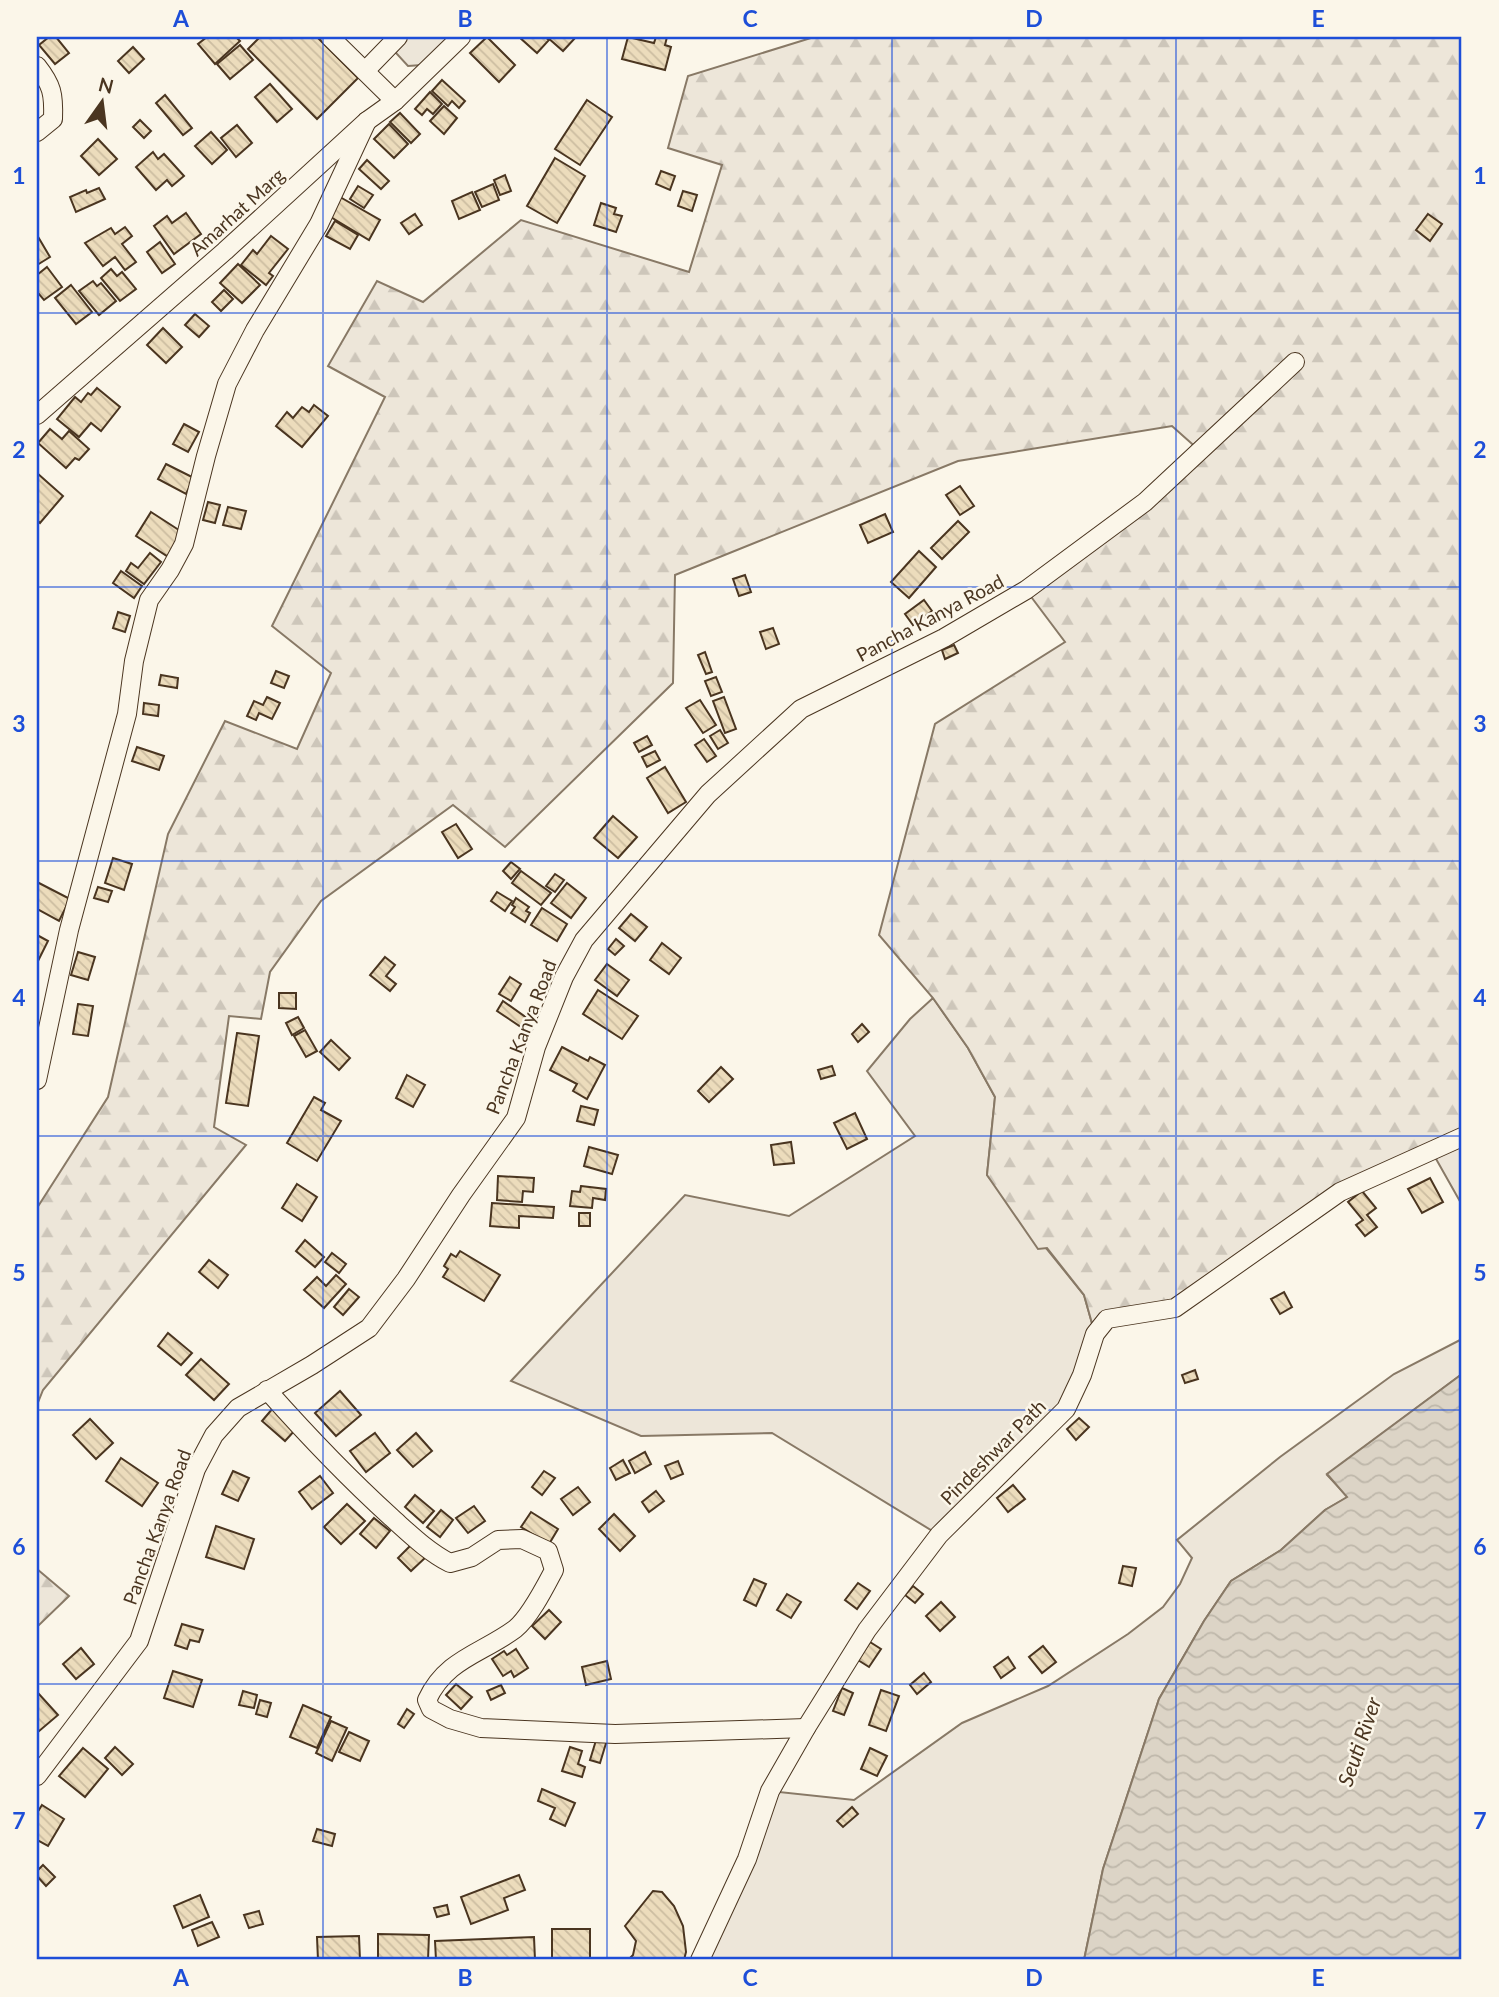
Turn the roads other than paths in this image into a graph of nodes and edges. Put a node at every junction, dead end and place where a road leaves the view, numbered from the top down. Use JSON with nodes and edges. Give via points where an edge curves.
{"nodes":[{"id":1,"x":330,"y":37,"type":"edge"},
{"id":2,"x":398,"y":37,"type":"edge"},
{"id":3,"x":461,"y":37,"type":"edge"},
{"id":4,"x":37,"y":65,"type":"edge"},
{"id":5,"x":365,"y":71,"type":"junction"},
{"id":6,"x":395,"y":101,"type":"junction"},
{"id":7,"x":368,"y":121,"type":"junction"},
{"id":8,"x":37,"y":132,"type":"edge"},
{"id":9,"x":1295,"y":362,"type":"dead end"},
{"id":10,"x":37,"y":415,"type":"edge"},
{"id":11,"x":37,"y":1080,"type":"edge"},
{"id":12,"x":1462,"y":1138,"type":"edge"},
{"id":13,"x":267,"y":1390,"type":"junction"},
{"id":14,"x":806,"y":1728,"type":"junction"},
{"id":15,"x":37,"y":1776,"type":"edge"},
{"id":16,"x":700,"y":1960,"type":"edge"}],
"edges":[{"from":1,"to":5,"type":"street"},
{"from":2,"to":5,"type":"street"},
{"from":3,"to":6,"type":"street","name":"Amarhat Marg"},
{"from":4,"to":8,"type":"street","via":[[54,97],[52,119]]},
{"from":5,"to":6,"type":"street"},
{"from":6,"to":7,"type":"street","name":"Amarhat Marg"},
{"from":7,"to":10,"type":"street","name":"Amarhat Marg"},
{"from":7,"to":11,"type":"street","via":[[319,224],[227,383],[184,544],[149,600],[127,714],[69,930]]},
{"from":9,"to":13,"type":"street","name":"Pancha Kanya Road","via":[[1145,502],[1048,574],[944,638],[801,709],[708,794],[584,940],[536,1047],[516,1118],[406,1279],[369,1328]]},
{"from":12,"to":14,"type":"street","name":"Pindeshwar Path","via":[[1340,1192],[1175,1308],[1107,1319],[1095,1334],[1066,1409],[939,1535],[867,1630]]},
{"from":13,"to":14,"type":"street","via":[[364,1493],[430,1552],[450,1563],[472,1557],[498,1540],[522,1539],[548,1551],[554,1570],[517,1628],[454,1664],[434,1683],[427,1700],[431,1709],[481,1728],[518,1730],[615,1734]]},
{"from":13,"to":15,"type":"street","name":"Pancha Kanya Road","via":[[237,1408],[214,1435],[196,1469],[139,1641]]},
{"from":14,"to":16,"type":"street","name":"Pindeshwar Path","via":[[770,1791],[747,1859]]}]}
